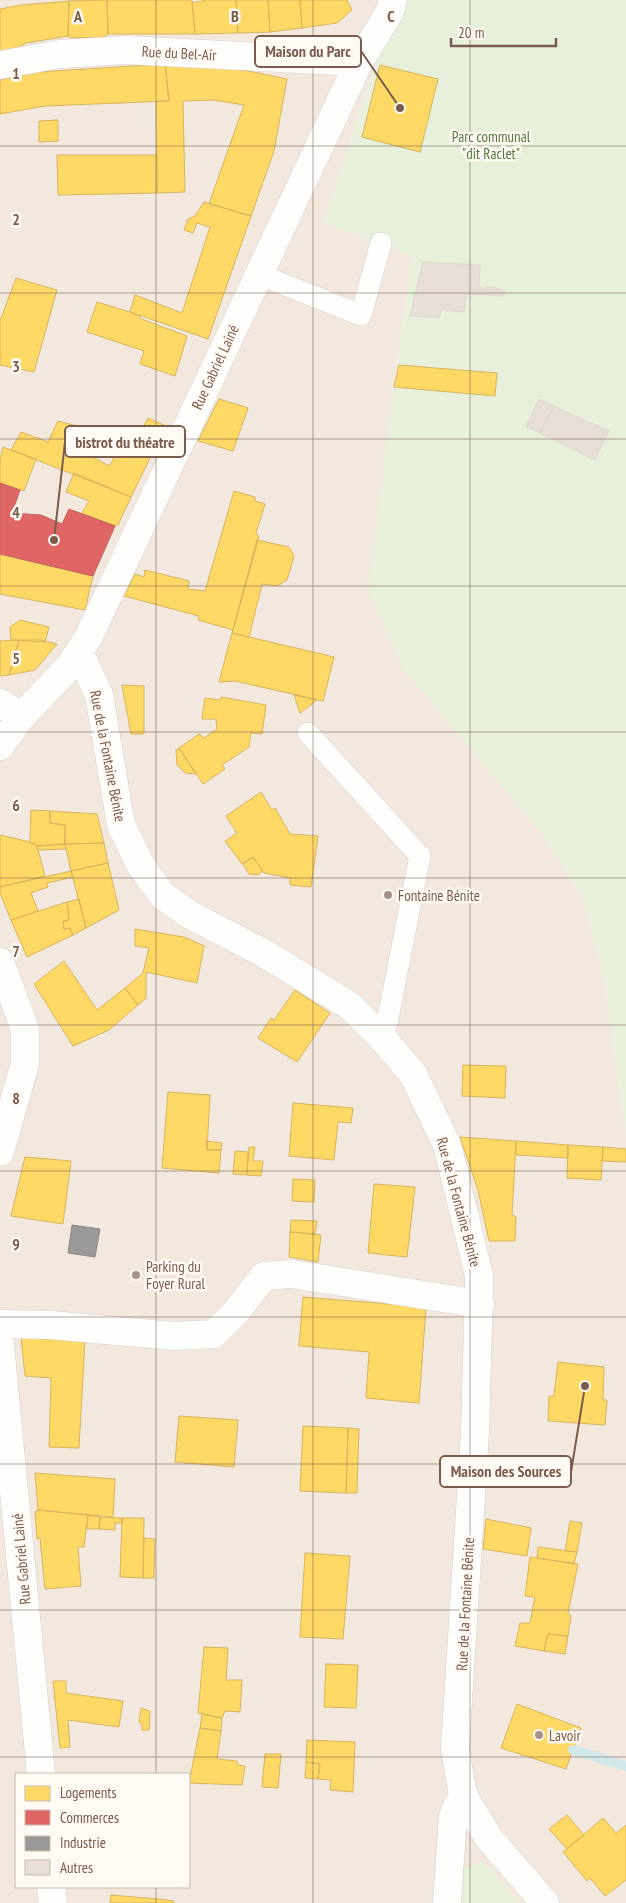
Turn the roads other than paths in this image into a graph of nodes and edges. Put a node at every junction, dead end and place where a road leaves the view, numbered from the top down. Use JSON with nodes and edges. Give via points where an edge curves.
{"nodes":[{"id":1,"x":393,"y":0,"type":"edge"},
{"id":2,"x":359,"y":62,"type":"junction"},
{"id":3,"x":0,"y":65,"type":"edge"},
{"id":4,"x":381,"y":242,"type":"dead end"},
{"id":5,"x":260,"y":275,"type":"junction"},
{"id":6,"x":80,"y":652,"type":"junction"},
{"id":7,"x":11,"y":710,"type":"edge"},
{"id":8,"x":308,"y":733,"type":"dead end"},
{"id":9,"x":0,"y":746,"type":"edge"},
{"id":10,"x":0,"y":962,"type":"edge"},
{"id":11,"x":382,"y":1038,"type":"junction"},
{"id":12,"x":2,"y":1139,"type":"edge"},
{"id":13,"x":480,"y":1304,"type":"junction"},
{"id":14,"x":0,"y":1324,"type":"edge"},
{"id":15,"x":0,"y":1345,"type":"edge"},
{"id":16,"x":41,"y":1773,"type":"edge"},
{"id":17,"x":463,"y":1795,"type":"junction"},
{"id":18,"x":51,"y":1888,"type":"edge"},
{"id":19,"x":53,"y":1903,"type":"edge"},
{"id":20,"x":447,"y":1903,"type":"edge"},
{"id":21,"x":545,"y":1903,"type":"edge"}],
"edges":[{"from":1,"to":2,"type":"street","name":"Rue Gabriel Lainé","via":[[389,13]]},
{"from":2,"to":3,"type":"street","name":"Rue du Bel-Air","via":[[125,50],[60,54]]},
{"from":2,"to":5,"type":"street","name":"Rue Gabriel Lainé"},
{"from":4,"to":5,"type":"lane","via":[[361,315]]},
{"from":5,"to":6,"type":"street","name":"Rue Gabriel Lainé"},
{"from":6,"to":7,"type":"street","name":"Rue Gabriel Lainé","via":[[69,667]]},
{"from":6,"to":11,"type":"street","name":"Rue de la Fontaine Bénite","via":[[98,695],[121,825],[141,866],[162,895],[190,915],[320,986],[350,1006]]},
{"from":7,"to":9,"type":"street","name":"Rue Gabriel Lainé"},
{"from":8,"to":11,"type":"lane","via":[[420,856]]},
{"from":10,"to":12,"type":"street","via":[[25,1029],[25,1063]]},
{"from":11,"to":13,"type":"street","name":"Rue de la Fontaine Bénite","via":[[413,1074],[447,1145],[479,1275]]},
{"from":13,"to":14,"type":"street","via":[[292,1274],[264,1276],[236,1313],[214,1334],[173,1336],[51,1325]]},
{"from":13,"to":17,"type":"street","name":"Rue de la Fontaine Bénite","via":[[455,1749]]},
{"from":15,"to":16,"type":"street","name":"Rue Gabriel Lainé"},
{"from":17,"to":20,"type":"street","via":[[453,1816]]},
{"from":17,"to":21,"type":"street","via":[[488,1837]]},
{"from":18,"to":19,"type":"street"}]}
